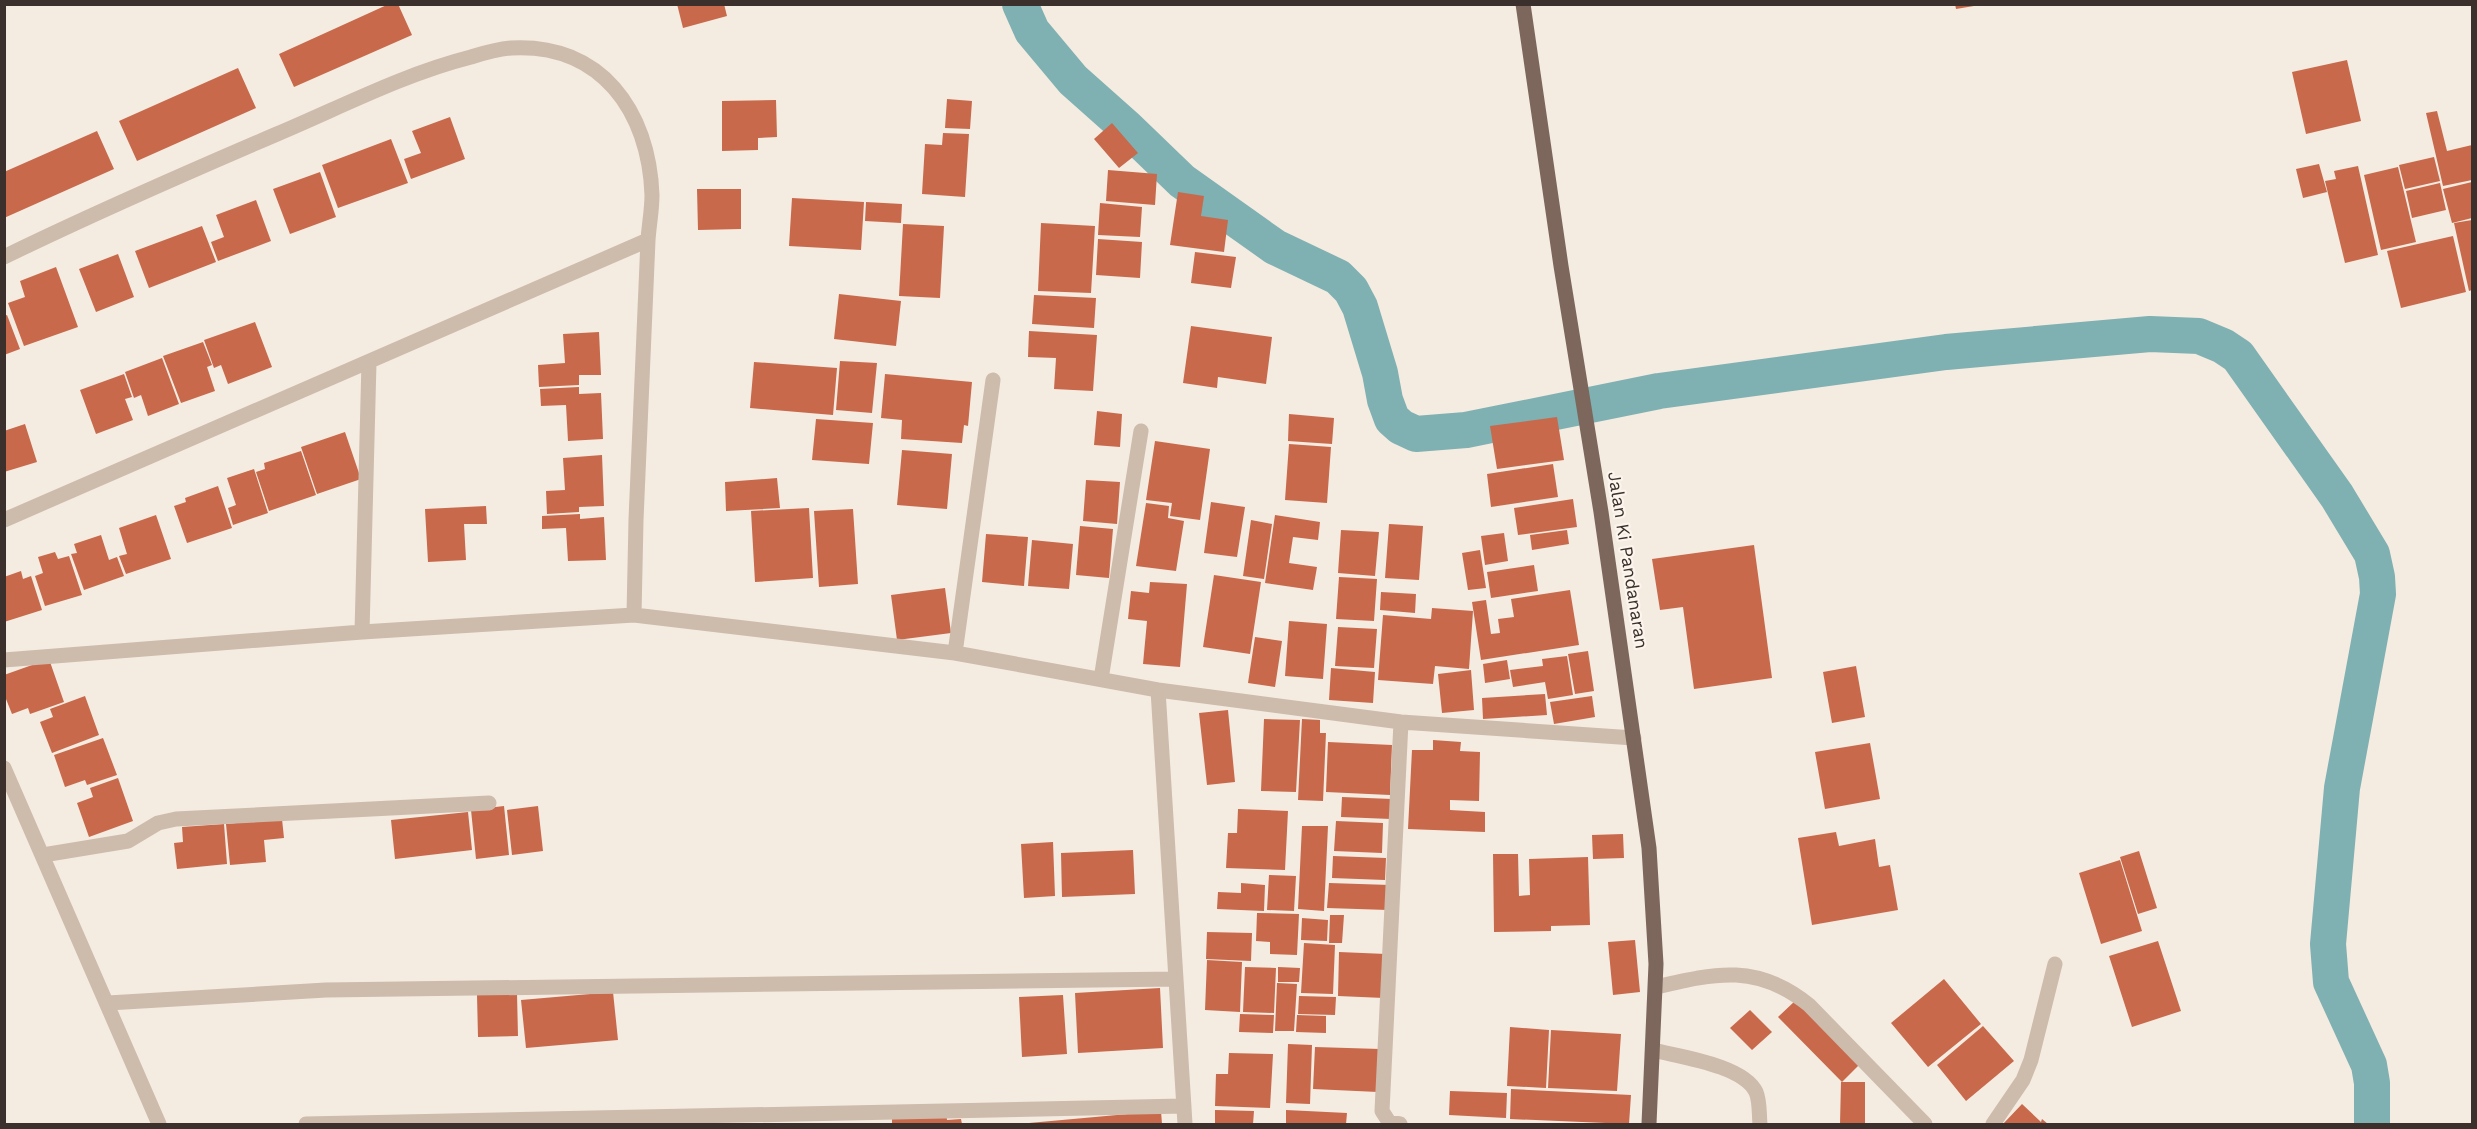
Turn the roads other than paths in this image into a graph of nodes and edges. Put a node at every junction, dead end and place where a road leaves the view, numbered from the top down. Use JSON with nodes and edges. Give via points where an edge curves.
{"nodes":[{"id":1,"x":1523,"y":4,"type":"edge"},
{"id":2,"x":648,"y":240,"type":"junction"},
{"id":3,"x":4,"y":257,"type":"edge"},
{"id":4,"x":369,"y":362,"type":"junction"},
{"id":5,"x":993,"y":380,"type":"dead end"},
{"id":6,"x":1141,"y":431,"type":"dead end"},
{"id":7,"x":4,"y":520,"type":"edge"},
{"id":8,"x":634,"y":615,"type":"junction"},
{"id":9,"x":362,"y":632,"type":"junction"},
{"id":10,"x":955,"y":653,"type":"junction"},
{"id":11,"x":4,"y":660,"type":"edge"},
{"id":12,"x":1101,"y":679,"type":"junction"},
{"id":13,"x":1158,"y":690,"type":"junction"},
{"id":14,"x":1401,"y":722,"type":"junction"},
{"id":15,"x":1634,"y":738,"type":"junction"},
{"id":16,"x":4,"y":768,"type":"edge"},
{"id":17,"x":489,"y":802,"type":"dead end"},
{"id":18,"x":43,"y":855,"type":"junction"},
{"id":19,"x":2055,"y":964,"type":"dead end"},
{"id":20,"x":1176,"y":979,"type":"junction"},
{"id":21,"x":1656,"y":987,"type":"junction"},
{"id":22,"x":108,"y":1003,"type":"junction"},
{"id":23,"x":1653,"y":1050,"type":"junction"},
{"id":24,"x":1184,"y":1106,"type":"junction"},
{"id":25,"x":159,"y":1125,"type":"edge"},
{"id":26,"x":306,"y":1125,"type":"edge"},
{"id":27,"x":1185,"y":1125,"type":"edge"},
{"id":28,"x":1400,"y":1125,"type":"edge"},
{"id":29,"x":1649,"y":1125,"type":"edge"},
{"id":30,"x":1760,"y":1125,"type":"edge"},
{"id":31,"x":1924,"y":1125,"type":"edge"},
{"id":32,"x":1993,"y":1125,"type":"edge"}],
"edges":[{"from":1,"to":15,"type":"main road","name":"Jalan Ki Pandanaran"},
{"from":2,"to":3,"type":"street","via":[[652,198],[649,166],[629,106],[592,66],[544,50],[510,48],[430,68],[95,212]]},
{"from":2,"to":4,"type":"street"},
{"from":2,"to":8,"type":"street"},
{"from":4,"to":7,"type":"street"},
{"from":4,"to":9,"type":"street"},
{"from":5,"to":10,"type":"street"},
{"from":6,"to":12,"type":"street"},
{"from":8,"to":9,"type":"street"},
{"from":8,"to":10,"type":"street"},
{"from":9,"to":11,"type":"street"},
{"from":10,"to":12,"type":"street"},
{"from":12,"to":13,"type":"street"},
{"from":13,"to":14,"type":"street"},
{"from":13,"to":20,"type":"street"},
{"from":14,"to":15,"type":"street"},
{"from":14,"to":28,"type":"street","via":[[1382,1111],[1389,1122]]},
{"from":15,"to":21,"type":"main road","name":"Jalan Ki Pandanaran","via":[[1652,881]]},
{"from":16,"to":18,"type":"street"},
{"from":17,"to":18,"type":"street","via":[[176,819],[158,823],[128,841]]},
{"from":18,"to":22,"type":"street"},
{"from":19,"to":32,"type":"street","via":[[2031,1060],[2023,1080]]},
{"from":20,"to":22,"type":"street","via":[[326,990]]},
{"from":20,"to":24,"type":"street"},
{"from":21,"to":23,"type":"main road","name":"Jalan Ki Pandanaran"},
{"from":21,"to":31,"type":"street","via":[[1709,975],[1742,975],[1794,992]]},
{"from":22,"to":25,"type":"street"},
{"from":23,"to":29,"type":"main road","name":"Jalan Ki Pandanaran"},
{"from":23,"to":30,"type":"street","via":[[1734,1071],[1747,1080],[1756,1093]]},
{"from":24,"to":26,"type":"street"},
{"from":24,"to":27,"type":"street"}]}
